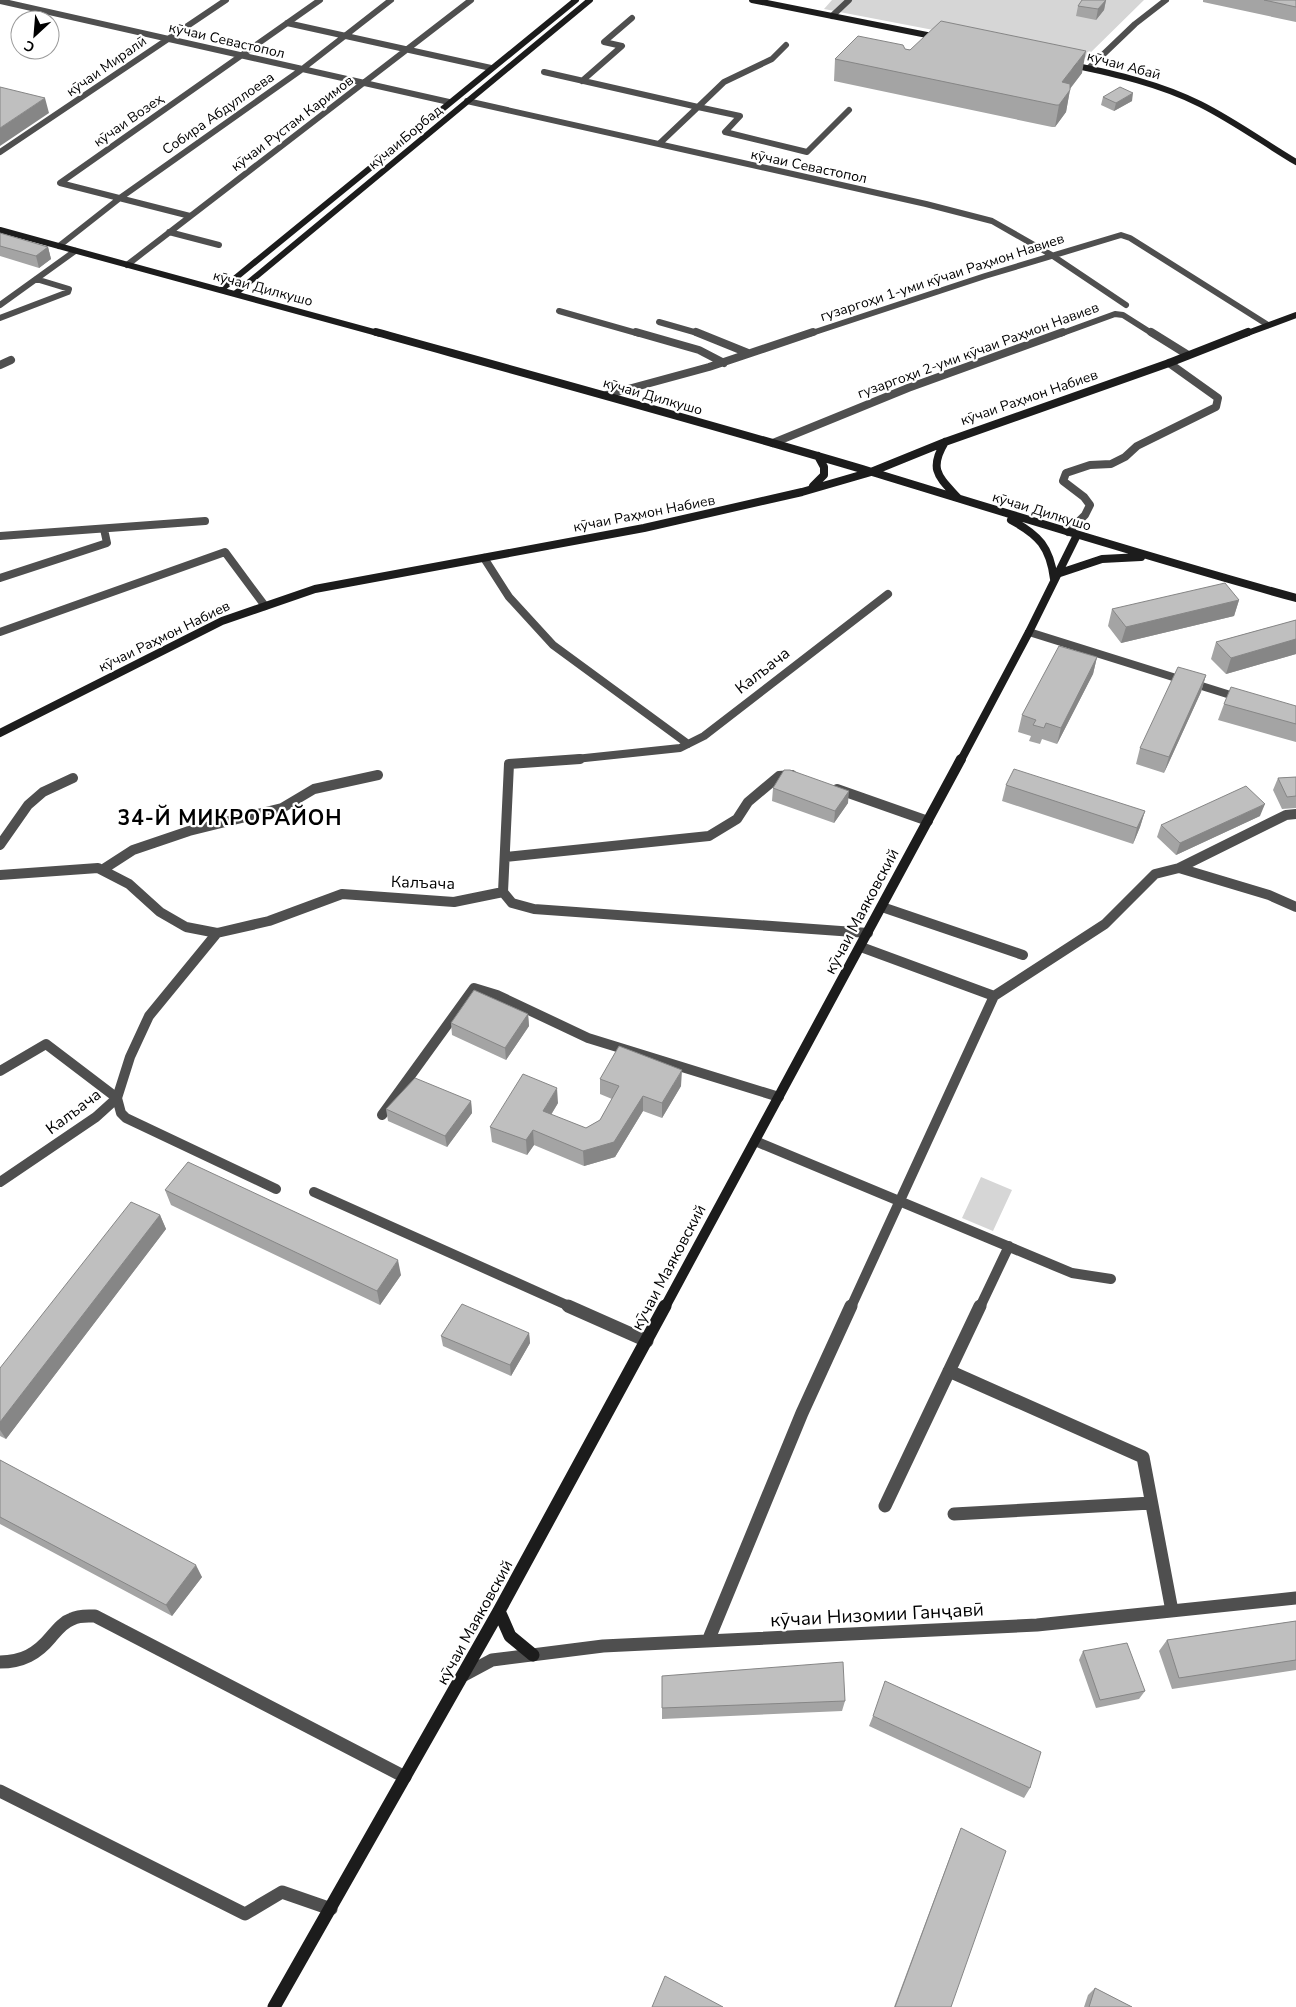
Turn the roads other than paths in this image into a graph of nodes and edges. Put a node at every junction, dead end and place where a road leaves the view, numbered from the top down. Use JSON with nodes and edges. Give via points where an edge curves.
{"nodes":[{"id":1,"x":226,"y":0,"type":"edge"},
{"id":2,"x":320,"y":0,"type":"edge"},
{"id":3,"x":391,"y":0,"type":"edge"},
{"id":4,"x":471,"y":0,"type":"edge"},
{"id":5,"x":576,"y":0,"type":"edge"},
{"id":6,"x":590,"y":0,"type":"edge"},
{"id":7,"x":752,"y":0,"type":"edge"},
{"id":8,"x":849,"y":0,"type":"edge"},
{"id":9,"x":1166,"y":0,"type":"edge"},
{"id":10,"x":0,"y":1,"type":"edge"},
{"id":11,"x":832,"y":16,"type":"junction"},
{"id":12,"x":632,"y":18,"type":"dead end"},
{"id":13,"x":287,"y":23,"type":"junction"},
{"id":14,"x":344,"y":36,"type":"junction"},
{"id":15,"x":940,"y":38,"type":"joint"},
{"id":16,"x":168,"y":39,"type":"junction"},
{"id":17,"x":931,"y":43,"type":"edge"},
{"id":18,"x":786,"y":45,"type":"dead end"},
{"id":19,"x":407,"y":50,"type":"junction"},
{"id":20,"x":240,"y":56,"type":"junction"},
{"id":21,"x":1061,"y":62,"type":"edge"},
{"id":22,"x":491,"y":68,"type":"junction"},
{"id":23,"x":1089,"y":68,"type":"junction"},
{"id":24,"x":301,"y":70,"type":"junction"},
{"id":25,"x":544,"y":72,"type":"dead end"},
{"id":26,"x":582,"y":80,"type":"junction"},
{"id":27,"x":364,"y":84,"type":"junction"},
{"id":28,"x":467,"y":101,"type":"junction"},
{"id":29,"x":449,"y":102,"type":"junction"},
{"id":30,"x":698,"y":106,"type":"junction"},
{"id":31,"x":849,"y":110,"type":"dead end"},
{"id":32,"x":659,"y":144,"type":"junction"},
{"id":33,"x":0,"y":152,"type":"edge"},
{"id":34,"x":1296,"y":162,"type":"edge"},
{"id":35,"x":120,"y":198,"type":"junction"},
{"id":36,"x":190,"y":216,"type":"junction"},
{"id":37,"x":0,"y":230,"type":"edge"},
{"id":38,"x":169,"y":232,"type":"junction"},
{"id":39,"x":219,"y":244,"type":"dead end"},
{"id":40,"x":59,"y":246,"type":"junction"},
{"id":41,"x":75,"y":251,"type":"junction"},
{"id":42,"x":1050,"y":254,"type":"junction"},
{"id":43,"x":127,"y":265,"type":"junction"},
{"id":44,"x":36,"y":279,"type":"junction"},
{"id":45,"x":222,"y":289,"type":"junction"},
{"id":46,"x":236,"y":293,"type":"junction"},
{"id":47,"x":0,"y":306,"type":"edge"},
{"id":48,"x":1126,"y":306,"type":"dead end"},
{"id":49,"x":559,"y":312,"type":"dead end"},
{"id":50,"x":1296,"y":315,"type":"edge"},
{"id":51,"x":0,"y":318,"type":"edge"},
{"id":52,"x":659,"y":322,"type":"dead end"},
{"id":53,"x":1268,"y":325,"type":"junction"},
{"id":54,"x":748,"y":353,"type":"junction"},
{"id":55,"x":1188,"y":355,"type":"junction"},
{"id":56,"x":11,"y":360,"type":"dead end"},
{"id":57,"x":724,"y":363,"type":"junction"},
{"id":58,"x":1169,"y":363,"type":"junction"},
{"id":59,"x":0,"y":365,"type":"edge"},
{"id":60,"x":606,"y":395,"type":"junction"},
{"id":61,"x":945,"y":442,"type":"junction"},
{"id":62,"x":773,"y":443,"type":"junction"},
{"id":63,"x":818,"y":456,"type":"junction"},
{"id":64,"x":871,"y":472,"type":"junction"},
{"id":65,"x":802,"y":492,"type":"junction"},
{"id":66,"x":958,"y":499,"type":"junction"},
{"id":67,"x":988,"y":508,"type":"junction"},
{"id":68,"x":204,"y":521,"type":"dead end"},
{"id":69,"x":104,"y":529,"type":"junction"},
{"id":70,"x":1072,"y":534,"type":"junction"},
{"id":71,"x":0,"y":536,"type":"edge"},
{"id":72,"x":1148,"y":556,"type":"junction"},
{"id":73,"x":484,"y":558,"type":"junction"},
{"id":74,"x":1055,"y":576,"type":"junction"},
{"id":75,"x":0,"y":578,"type":"edge"},
{"id":76,"x":888,"y":594,"type":"dead end"},
{"id":77,"x":1296,"y":598,"type":"edge"},
{"id":78,"x":265,"y":606,"type":"junction"},
{"id":79,"x":0,"y":632,"type":"edge"},
{"id":80,"x":1029,"y":632,"type":"junction"},
{"id":81,"x":1249,"y":700,"type":"edge"},
{"id":82,"x":0,"y":733,"type":"edge"},
{"id":83,"x":688,"y":744,"type":"junction"},
{"id":84,"x":378,"y":775,"type":"dead end"},
{"id":85,"x":73,"y":778,"type":"dead end"},
{"id":86,"x":806,"y":778,"type":"edge"},
{"id":87,"x":825,"y":785,"type":"edge"},
{"id":88,"x":1296,"y":814,"type":"edge"},
{"id":89,"x":928,"y":821,"type":"junction"},
{"id":90,"x":0,"y":845,"type":"edge"},
{"id":91,"x":505,"y":857,"type":"junction"},
{"id":92,"x":1179,"y":868,"type":"junction"},
{"id":93,"x":102,"y":870,"type":"junction"},
{"id":94,"x":0,"y":875,"type":"edge"},
{"id":95,"x":504,"y":892,"type":"junction"},
{"id":96,"x":882,"y":907,"type":"junction"},
{"id":97,"x":1296,"y":907,"type":"edge"},
{"id":98,"x":217,"y":933,"type":"junction"},
{"id":99,"x":868,"y":933,"type":"junction"},
{"id":100,"x":861,"y":947,"type":"junction"},
{"id":101,"x":1023,"y":955,"type":"dead end"},
{"id":102,"x":994,"y":996,"type":"junction"},
{"id":103,"x":0,"y":1071,"type":"edge"},
{"id":104,"x":117,"y":1098,"type":"junction"},
{"id":105,"x":779,"y":1098,"type":"junction"},
{"id":106,"x":382,"y":1115,"type":"dead end"},
{"id":107,"x":755,"y":1141,"type":"junction"},
{"id":108,"x":0,"y":1182,"type":"edge"},
{"id":109,"x":276,"y":1188,"type":"dead end"},
{"id":110,"x":314,"y":1192,"type":"dead end"},
{"id":111,"x":900,"y":1201,"type":"junction"},
{"id":112,"x":1009,"y":1246,"type":"junction"},
{"id":113,"x":1111,"y":1279,"type":"dead end"},
{"id":114,"x":647,"y":1341,"type":"junction"},
{"id":115,"x":949,"y":1371,"type":"junction"},
{"id":116,"x":1151,"y":1503,"type":"junction"},
{"id":117,"x":885,"y":1506,"type":"dead end"},
{"id":118,"x":954,"y":1514,"type":"dead end"},
{"id":119,"x":1296,"y":1598,"type":"edge"},
{"id":120,"x":499,"y":1611,"type":"junction"},
{"id":121,"x":1172,"y":1611,"type":"junction"},
{"id":122,"x":708,"y":1641,"type":"junction"},
{"id":123,"x":533,"y":1655,"type":"junction"},
{"id":124,"x":0,"y":1662,"type":"edge"},
{"id":125,"x":464,"y":1675,"type":"junction"},
{"id":126,"x":405,"y":1777,"type":"junction"},
{"id":127,"x":0,"y":1791,"type":"edge"},
{"id":128,"x":331,"y":1909,"type":"junction"},
{"id":129,"x":274,"y":2007,"type":"edge"}],
"edges":[{"from":1,"to":16,"type":"street","name":"кӯчаи Миралӣ"},
{"from":2,"to":13,"type":"street","name":"кӯчаи Возеҳ"},
{"from":3,"to":14,"type":"street","name":"Собира Абдуллоева"},
{"from":4,"to":19,"type":"street","name":"кӯчаи Рустам Каримов"},
{"from":5,"to":22,"type":"main road","name":"кӯчаи Борбад"},
{"from":6,"to":28,"type":"main road","name":"кӯчаи Борбад"},
{"from":7,"to":11,"type":"main road"},
{"from":8,"to":11,"type":"street"},
{"from":9,"to":23,"type":"street"},
{"from":10,"to":16,"type":"street","name":"кӯчаи Севастопол"},
{"from":11,"to":15,"type":"main road"},
{"from":12,"to":26,"type":"street","via":[[604,42],[622,46]]},
{"from":13,"to":14,"type":"street"},
{"from":13,"to":20,"type":"street","name":"кӯчаи Возеҳ"},
{"from":14,"to":19,"type":"street"},
{"from":14,"to":24,"type":"street","name":"Собира Абдуллоева"},
{"from":15,"to":17,"type":"street"},
{"from":16,"to":20,"type":"street","name":"кӯчаи Севастопол"},
{"from":16,"to":33,"type":"street","name":"кӯчаи Миралӣ"},
{"from":18,"to":30,"type":"street","via":[[772,59],[724,82]]},
{"from":19,"to":22,"type":"street"},
{"from":19,"to":27,"type":"street","name":"кӯчаи Рустам Каримов"},
{"from":20,"to":24,"type":"street","name":"кӯчаи Севастопол"},
{"from":20,"to":35,"type":"street","name":"кӯчаи Возеҳ","via":[[60,183]]},
{"from":21,"to":23,"type":"main road","name":"кӯчаи Абаӣ"},
{"from":22,"to":29,"type":"main road","name":"кӯчаи Борбад"},
{"from":23,"to":34,"type":"main road","name":"кӯчаи Абаӣ","via":[[1156,86],[1200,104]]},
{"from":24,"to":27,"type":"street","name":"кӯчаи Севастопол"},
{"from":24,"to":35,"type":"street","name":"Собира Абдуллоева"},
{"from":25,"to":26,"type":"street"},
{"from":26,"to":30,"type":"street"},
{"from":27,"to":29,"type":"street","name":"кӯчаи Севастопол"},
{"from":27,"to":36,"type":"street","name":"кӯчаи Рустам Каримов"},
{"from":28,"to":32,"type":"street","name":"кӯчаи Севастопол"},
{"from":28,"to":46,"type":"main road","name":"кӯчаи Борбад"},
{"from":29,"to":45,"type":"main road","name":"кӯчаи Борбад"},
{"from":30,"to":31,"type":"street","via":[[740,116],[725,132],[807,152]]},
{"from":30,"to":32,"type":"street"},
{"from":32,"to":42,"type":"street","name":"кӯчаи Севастопол","via":[[992,221]]},
{"from":35,"to":36,"type":"street","name":"кӯчаи Возеҳ"},
{"from":35,"to":40,"type":"street","name":"Собира Абдуллоева"},
{"from":36,"to":38,"type":"street","name":"кӯчаи Рустам Каримов"},
{"from":37,"to":40,"type":"main road","name":"кӯчаи Дилкушо"},
{"from":38,"to":39,"type":"street"},
{"from":38,"to":43,"type":"street","name":"кӯчаи Рустам Каримов"},
{"from":40,"to":41,"type":"main road","name":"кӯчаи Дилкушо"},
{"from":41,"to":43,"type":"main road","name":"кӯчаи Дилкушо"},
{"from":41,"to":44,"type":"street"},
{"from":42,"to":48,"type":"street","name":"кӯчаи Севастопол"},
{"from":42,"to":53,"type":"street","name":"гузаргоҳи 1-уми кӯчаи Раҳмон Навиев","via":[[1126,236]]},
{"from":42,"to":54,"type":"street","name":"гузаргоҳи 1-уми кӯчаи Раҳмон Навиев"},
{"from":43,"to":45,"type":"main road","name":"кӯчаи Дилкушо"},
{"from":44,"to":47,"type":"street"},
{"from":44,"to":51,"type":"street","via":[[69,289],[68,292]]},
{"from":45,"to":46,"type":"main road","name":"кӯчаи Дилкушо"},
{"from":46,"to":60,"type":"main road","name":"кӯчаи Дилкушо"},
{"from":49,"to":57,"type":"street","via":[[698,350]]},
{"from":50,"to":53,"type":"main road","name":"кӯчаи Раҳмон Набиев"},
{"from":52,"to":54,"type":"street","via":[[720,340]]},
{"from":53,"to":55,"type":"main road","name":"кӯчаи Раҳмон Набиев"},
{"from":54,"to":57,"type":"street","name":"гузаргоҳи 1-уми кӯчаи Раҳмон Навиев"},
{"from":55,"to":58,"type":"main road","name":"кӯчаи Раҳмон Набиев"},
{"from":55,"to":62,"type":"street","name":"гузаргоҳи 2-уми кӯчаи Раҳмон Навиев","via":[[1123,315],[1115,314],[908,388]]},
{"from":56,"to":59,"type":"street"},
{"from":57,"to":60,"type":"street","name":"гузаргоҳи 1-уми кӯчаи Раҳмон Навиев"},
{"from":58,"to":61,"type":"main road","name":"кӯчаи Раҳмон Набиев"},
{"from":58,"to":70,"type":"street","via":[[1218,398],[1216,407],[1137,446],[1111,464],[1090,465],[1066,473],[1063,481],[1066,486],[1081,493],[1090,505]]},
{"from":60,"to":62,"type":"main road","name":"кӯчаи Дилкушо"},
{"from":61,"to":64,"type":"main road","name":"кӯчаи Раҳмон Набиев"},
{"from":61,"to":66,"type":"main road","via":[[934,464],[938,475]]},
{"from":62,"to":63,"type":"main road","name":"кӯчаи Дилкушо"},
{"from":63,"to":64,"type":"main road","name":"кӯчаи Дилкушо"},
{"from":63,"to":65,"type":"main road","via":[[824,475]]},
{"from":64,"to":65,"type":"main road","name":"кӯчаи Раҳмон Набиев"},
{"from":64,"to":66,"type":"main road","name":"кӯчаи Дилкушо"},
{"from":65,"to":73,"type":"main road","name":"кӯчаи Раҳмон Набиев","via":[[653,526]]},
{"from":66,"to":67,"type":"main road","name":"кӯчаи Дилкушо"},
{"from":67,"to":70,"type":"main road","name":"кӯчаи Дилкушо"},
{"from":67,"to":74,"type":"main road","via":[[1029,529],[1043,543],[1052,560]]},
{"from":68,"to":69,"type":"street"},
{"from":69,"to":71,"type":"street"},
{"from":69,"to":75,"type":"street","via":[[107,542]]},
{"from":70,"to":72,"type":"main road","name":"кӯчаи Дилкушо"},
{"from":70,"to":74,"type":"main road","name":"кӯчаи Маяковский"},
{"from":72,"to":74,"type":"main road","via":[[1102,559]]},
{"from":72,"to":77,"type":"main road","name":"кӯчаи Дилкушо"},
{"from":73,"to":78,"type":"main road","name":"кӯчаи Раҳмон Набиев","via":[[315,589]]},
{"from":73,"to":83,"type":"street","via":[[509,597],[554,645]]},
{"from":74,"to":80,"type":"main road","name":"кӯчаи Маяковский"},
{"from":76,"to":83,"type":"street","name":"Калъача","via":[[704,736]]},
{"from":78,"to":79,"type":"street","via":[[225,552]]},
{"from":78,"to":82,"type":"main road","name":"кӯчаи Раҳмон Набиев","via":[[222,621]]},
{"from":80,"to":81,"type":"street"},
{"from":80,"to":89,"type":"main road","name":"кӯчаи Маяковский"},
{"from":83,"to":91,"type":"street","name":"Калъача","via":[[635,754],[509,764]]},
{"from":84,"to":93,"type":"street","via":[[314,789],[282,808],[189,831],[133,850]]},
{"from":85,"to":90,"type":"street","via":[[43,792],[28,805]]},
{"from":86,"to":91,"type":"street","via":[[779,776],[748,802],[737,819],[709,836]]},
{"from":87,"to":89,"type":"street"},
{"from":88,"to":92,"type":"street","via":[[1286,815]]},
{"from":89,"to":96,"type":"main road","name":"кӯчаи Маяковский"},
{"from":91,"to":95,"type":"street","name":"Калъача"},
{"from":92,"to":97,"type":"street"},
{"from":92,"to":102,"type":"street","via":[[1155,874],[1105,924]]},
{"from":93,"to":94,"type":"street"},
{"from":93,"to":98,"type":"street","via":[[129,884],[173,920],[186,927]]},
{"from":95,"to":98,"type":"street","name":"Калъача","via":[[454,902],[342,894],[269,921]]},
{"from":95,"to":99,"type":"street","via":[[506,899],[518,907],[534,909]]},
{"from":96,"to":99,"type":"main road","name":"кӯчаи Маяковский"},
{"from":96,"to":101,"type":"street"},
{"from":98,"to":104,"type":"street","name":"Калъача","via":[[149,1016]]},
{"from":99,"to":100,"type":"main road","name":"кӯчаи Маяковский"},
{"from":100,"to":102,"type":"street"},
{"from":100,"to":105,"type":"main road","name":"кӯчаи Маяковский"},
{"from":102,"to":111,"type":"street"},
{"from":103,"to":104,"type":"street","via":[[46,1044]]},
{"from":104,"to":108,"type":"street","name":"Калъача","via":[[96,1118]]},
{"from":104,"to":109,"type":"street","via":[[121,1113],[126,1118]]},
{"from":105,"to":106,"type":"street","via":[[588,1038],[497,995],[474,988]]},
{"from":105,"to":107,"type":"main road","name":"кӯчаи Маяковский"},
{"from":107,"to":111,"type":"street"},
{"from":107,"to":114,"type":"main road","name":"кӯчаи Маяковский"},
{"from":110,"to":114,"type":"street"},
{"from":111,"to":112,"type":"street"},
{"from":111,"to":122,"type":"street","via":[[802,1413]]},
{"from":112,"to":113,"type":"street","via":[[1072,1273]]},
{"from":112,"to":115,"type":"street"},
{"from":114,"to":120,"type":"main road","name":"кӯчаи Маяковский"},
{"from":115,"to":116,"type":"street","via":[[1143,1457]]},
{"from":115,"to":117,"type":"street"},
{"from":116,"to":118,"type":"street"},
{"from":116,"to":121,"type":"street"},
{"from":119,"to":121,"type":"street","name":"кӯчаи Низомии Ганҷавӣ"},
{"from":120,"to":123,"type":"main road","via":[[510,1636]]},
{"from":120,"to":125,"type":"main road","name":"кӯчаи Маяковский"},
{"from":121,"to":122,"type":"street","name":"кӯчаи Низомии Ганҷавӣ","via":[[1037,1625]]},
{"from":122,"to":123,"type":"street","name":"кӯчаи Низомии Ганҷавӣ","via":[[603,1646]]},
{"from":123,"to":125,"type":"street","name":"кӯчаи Низомии Ганҷавӣ","via":[[492,1660]]},
{"from":124,"to":126,"type":"street","via":[[29,1657],[67,1620],[81,1614],[95,1616]]},
{"from":125,"to":126,"type":"main road","name":"кӯчаи Маяковский"},
{"from":126,"to":128,"type":"main road","name":"кӯчаи Маяковский"},
{"from":127,"to":128,"type":"street","via":[[245,1914],[282,1892]]},
{"from":128,"to":129,"type":"main road","name":"кӯчаи Маяковский"}]}
